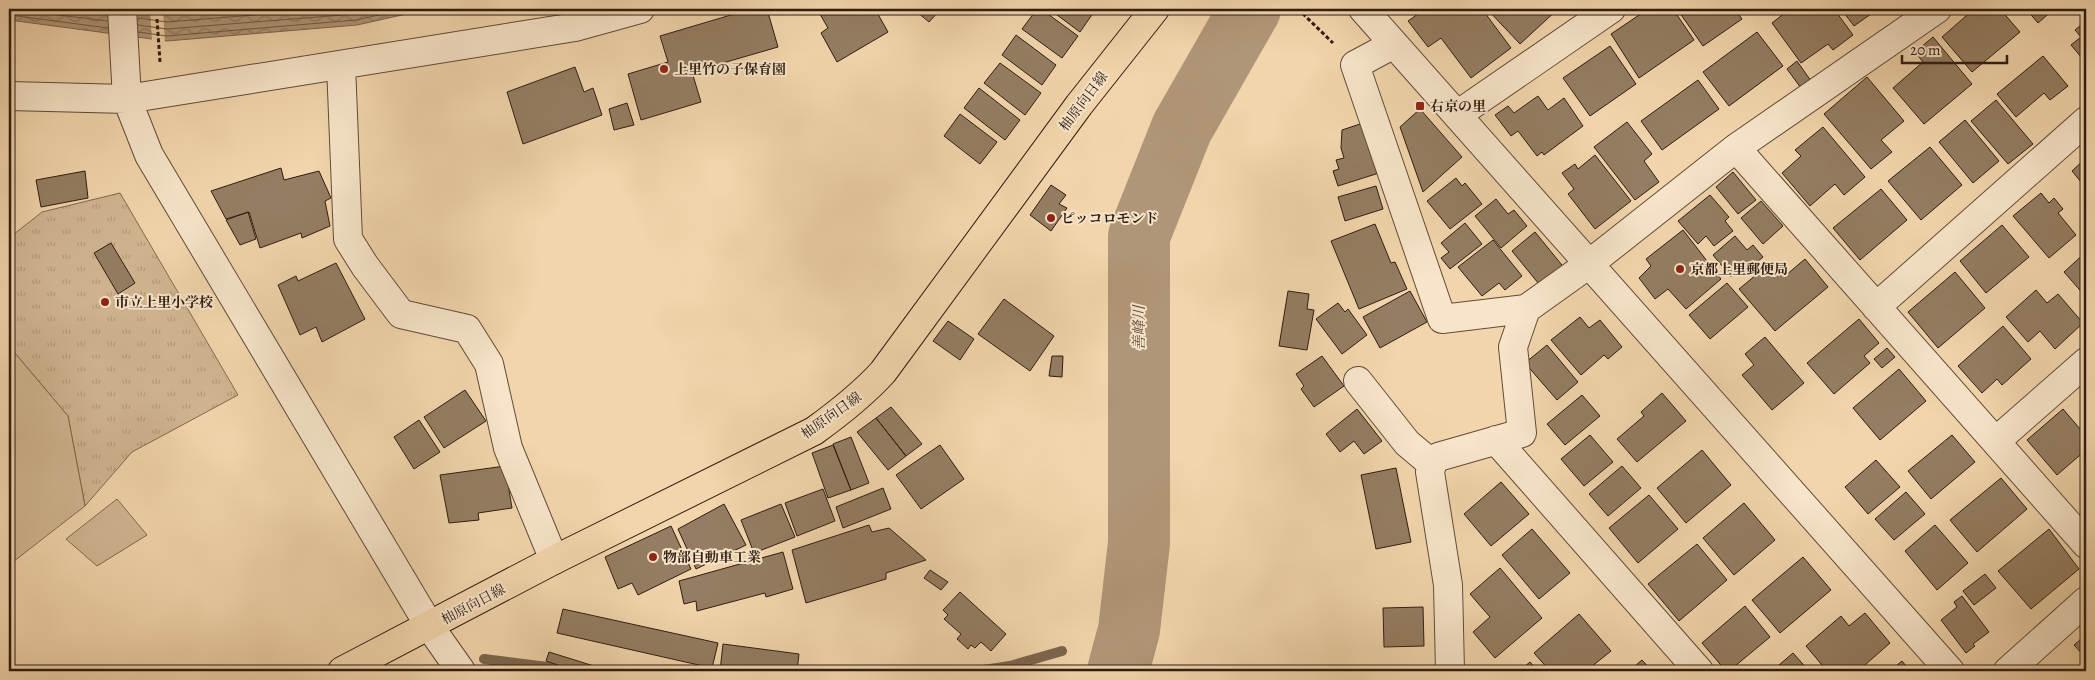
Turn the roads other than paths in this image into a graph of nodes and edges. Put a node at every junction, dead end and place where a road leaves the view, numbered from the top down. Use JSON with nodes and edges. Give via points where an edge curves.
{"nodes":[{"id":1,"x":122,"y":9,"type":"edge"},
{"id":2,"x":640,"y":9,"type":"edge"},
{"id":3,"x":1155,"y":9,"type":"edge"},
{"id":4,"x":1611,"y":9,"type":"edge"},
{"id":5,"x":1937,"y":9,"type":"edge"},
{"id":6,"x":1381,"y":22,"type":"edge"},
{"id":7,"x":341,"y":65,"type":"junction"},
{"id":8,"x":9,"y":96,"type":"edge"},
{"id":9,"x":128,"y":99,"type":"junction"},
{"id":10,"x":1457,"y":115,"type":"junction"},
{"id":11,"x":2086,"y":121,"type":"edge"},
{"id":12,"x":1736,"y":148,"type":"junction"},
{"id":13,"x":1589,"y":264,"type":"junction"},
{"id":14,"x":1876,"y":307,"type":"junction"},
{"id":15,"x":1526,"y":309,"type":"junction"},
{"id":16,"x":2086,"y":362,"type":"edge"},
{"id":17,"x":1358,"y":381,"type":"dead end"},
{"id":18,"x":1496,"y":440,"type":"junction"},
{"id":19,"x":1996,"y":441,"type":"junction"},
{"id":20,"x":1432,"y":464,"type":"junction"},
{"id":21,"x":2086,"y":544,"type":"edge"},
{"id":22,"x":554,"y":560,"type":"junction"},
{"id":23,"x":2086,"y":602,"type":"edge"},
{"id":24,"x":430,"y":627,"type":"junction"},
{"id":25,"x":342,"y":671,"type":"edge"},
{"id":26,"x":461,"y":671,"type":"edge"},
{"id":27,"x":1450,"y":671,"type":"edge"},
{"id":28,"x":1699,"y":671,"type":"edge"},
{"id":29,"x":1950,"y":671,"type":"edge"},
{"id":30,"x":2008,"y":671,"type":"edge"}],
"edges":[{"from":1,"to":9,"type":"street"},
{"from":2,"to":7,"type":"street","via":[[575,27]]},
{"from":3,"to":22,"type":"main road","name":"柚原向日線","via":[[1079,105],[866,391],[814,431]]},
{"from":4,"to":10,"type":"street"},
{"from":5,"to":12,"type":"street"},
{"from":6,"to":10,"type":"street"},
{"from":6,"to":15,"type":"street","via":[[1355,65],[1442,319]]},
{"from":7,"to":9,"type":"street"},
{"from":7,"to":22,"type":"street","via":[[348,239],[401,314],[467,329],[489,364],[508,448]]},
{"from":8,"to":9,"type":"street"},
{"from":9,"to":24,"type":"street","via":[[148,155]]},
{"from":10,"to":13,"type":"street"},
{"from":11,"to":14,"type":"street"},
{"from":12,"to":13,"type":"street"},
{"from":12,"to":14,"type":"street"},
{"from":13,"to":15,"type":"street"},
{"from":13,"to":29,"type":"street"},
{"from":14,"to":19,"type":"street"},
{"from":15,"to":18,"type":"street","via":[[1513,348],[1522,433]]},
{"from":16,"to":19,"type":"street"},
{"from":17,"to":20,"type":"street","via":[[1400,436]]},
{"from":18,"to":20,"type":"street","via":[[1438,457]]},
{"from":18,"to":28,"type":"street"},
{"from":19,"to":21,"type":"street"},
{"from":20,"to":27,"type":"street","via":[[1430,472],[1448,585]]},
{"from":22,"to":24,"type":"main road","name":"柚原向日線"},
{"from":23,"to":30,"type":"street"},
{"from":24,"to":25,"type":"main road","name":"柚原向日線"},
{"from":24,"to":26,"type":"street"}]}
